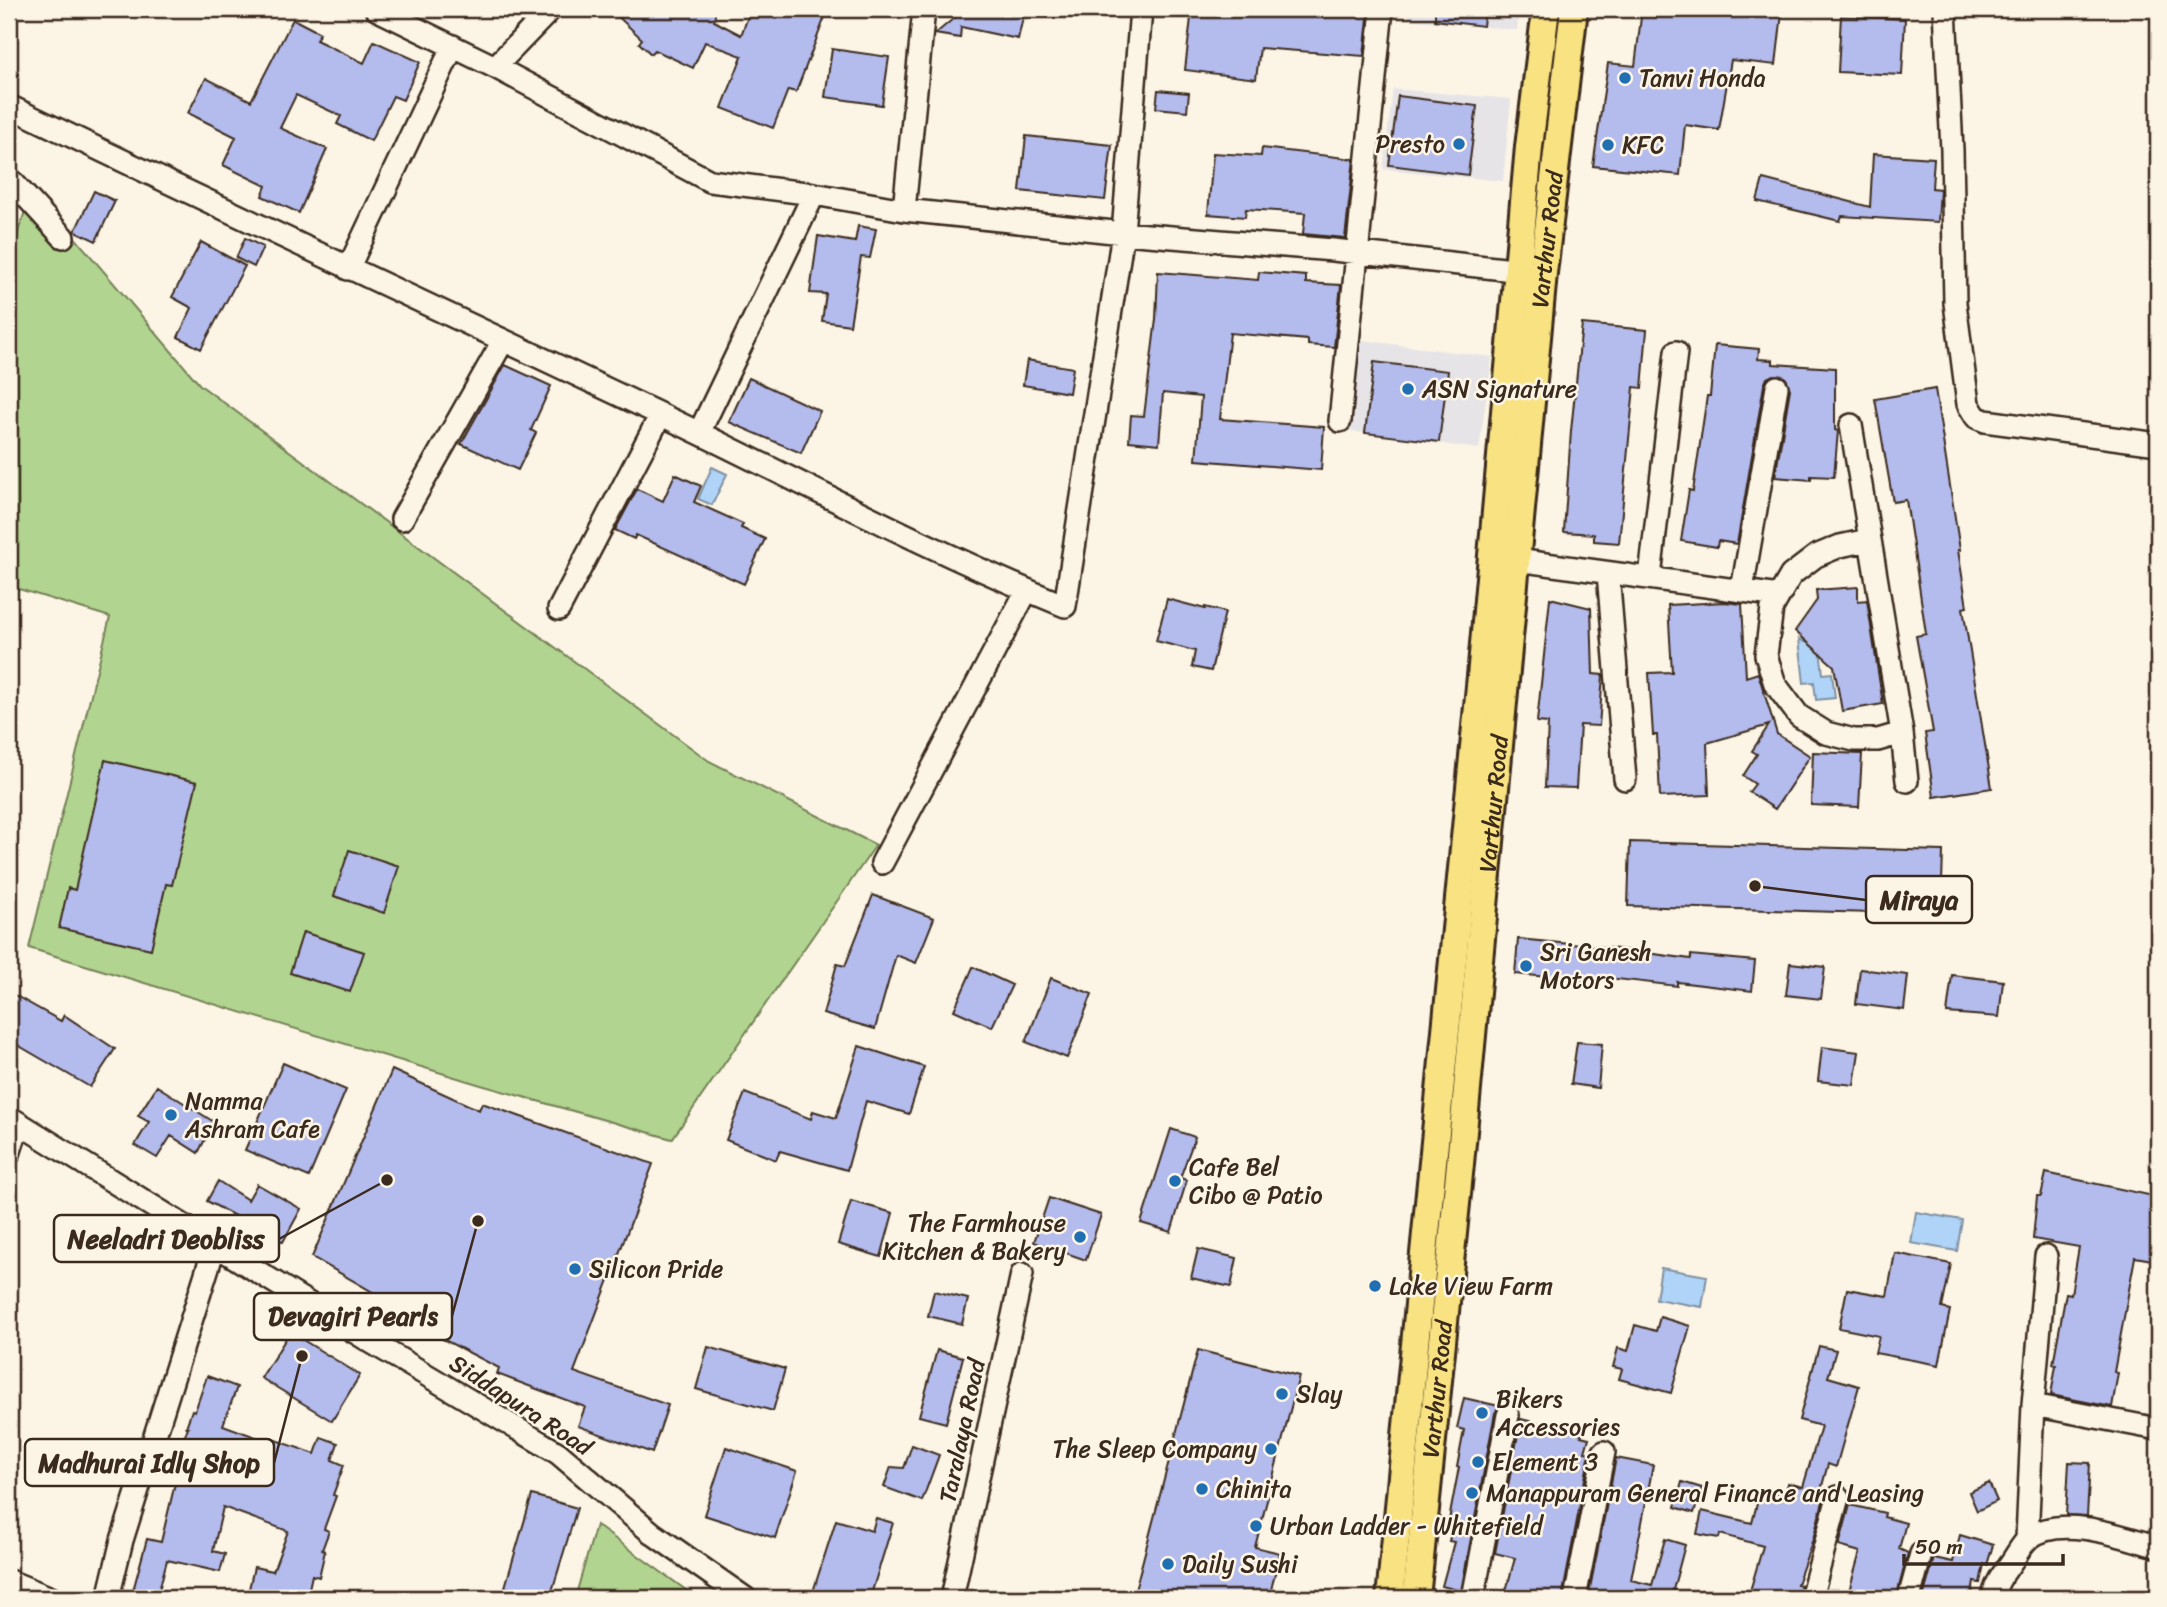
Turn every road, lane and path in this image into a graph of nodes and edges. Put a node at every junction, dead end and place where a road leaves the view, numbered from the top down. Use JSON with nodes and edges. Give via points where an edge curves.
{"nodes":[{"id":1,"x":376,"y":9,"type":"edge"},
{"id":2,"x":551,"y":9,"type":"edge"},
{"id":3,"x":924,"y":9,"type":"edge"},
{"id":4,"x":1141,"y":9,"type":"edge"},
{"id":5,"x":1382,"y":9,"type":"edge"},
{"id":6,"x":1546,"y":9,"type":"edge"},
{"id":7,"x":1574,"y":9,"type":"edge"},
{"id":8,"x":1945,"y":9,"type":"edge"},
{"id":9,"x":453,"y":46,"type":"junction"},
{"id":10,"x":495,"y":66,"type":"junction"},
{"id":11,"x":9,"y":106,"type":"edge"},
{"id":12,"x":9,"y":178,"type":"edge"},
{"id":13,"x":814,"y":194,"type":"junction"},
{"id":14,"x":904,"y":210,"type":"junction"},
{"id":15,"x":1123,"y":233,"type":"junction"},
{"id":16,"x":63,"y":237,"type":"dead end"},
{"id":17,"x":1359,"y":252,"type":"junction"},
{"id":18,"x":348,"y":269,"type":"junction"},
{"id":19,"x":1531,"y":272,"type":"junction"},
{"id":20,"x":503,"y":341,"type":"junction"},
{"id":21,"x":1676,"y":352,"type":"dead end"},
{"id":22,"x":1777,"y":387,"type":"dead end"},
{"id":23,"x":660,"y":415,"type":"junction"},
{"id":24,"x":1340,"y":421,"type":"dead end"},
{"id":25,"x":1851,"y":425,"type":"dead end"},
{"id":26,"x":699,"y":433,"type":"junction"},
{"id":27,"x":2158,"y":444,"type":"edge"},
{"id":28,"x":402,"y":519,"type":"dead end"},
{"id":29,"x":1868,"y":540,"type":"junction"},
{"id":30,"x":1516,"y":560,"type":"junction"},
{"id":31,"x":1608,"y":573,"type":"junction"},
{"id":32,"x":1650,"y":577,"type":"junction"},
{"id":33,"x":1027,"y":590,"type":"junction"},
{"id":34,"x":1742,"y":590,"type":"junction"},
{"id":35,"x":1779,"y":596,"type":"junction"},
{"id":36,"x":559,"y":609,"type":"dead end"},
{"id":37,"x":1902,"y":733,"type":"junction"},
{"id":38,"x":1625,"y":779,"type":"dead end"},
{"id":39,"x":1907,"y":781,"type":"dead end"},
{"id":40,"x":882,"y":863,"type":"dead end"},
{"id":41,"x":14,"y":1120,"type":"edge"},
{"id":42,"x":9,"y":1154,"type":"edge"},
{"id":43,"x":215,"y":1245,"type":"junction"},
{"id":44,"x":2046,"y":1256,"type":"dead end"},
{"id":45,"x":1022,"y":1275,"type":"dead end"},
{"id":46,"x":2033,"y":1405,"type":"junction"},
{"id":47,"x":1508,"y":1415,"type":"dead end"},
{"id":48,"x":2158,"y":1429,"type":"edge"},
{"id":49,"x":1604,"y":1452,"type":"dead end"},
{"id":50,"x":1838,"y":1497,"type":"dead end"},
{"id":51,"x":2027,"y":1539,"type":"junction"},
{"id":52,"x":2158,"y":1547,"type":"edge"},
{"id":53,"x":1921,"y":1554,"type":"dead end"},
{"id":54,"x":9,"y":1581,"type":"edge"},
{"id":55,"x":51,"y":1598,"type":"edge"},
{"id":56,"x":108,"y":1598,"type":"edge"},
{"id":57,"x":745,"y":1598,"type":"edge"},
{"id":58,"x":952,"y":1598,"type":"edge"},
{"id":59,"x":1390,"y":1598,"type":"edge"},
{"id":60,"x":1416,"y":1598,"type":"edge"},
{"id":61,"x":1473,"y":1598,"type":"edge"},
{"id":62,"x":1575,"y":1598,"type":"edge"},
{"id":63,"x":1811,"y":1598,"type":"edge"},
{"id":64,"x":1909,"y":1598,"type":"edge"},
{"id":65,"x":1993,"y":1598,"type":"edge"}],
"edges":[{"from":1,"to":9,"type":"street"},
{"from":2,"to":10,"type":"street"},
{"from":3,"to":14,"type":"street"},
{"from":4,"to":15,"type":"street"},
{"from":5,"to":17,"type":"street"},
{"from":6,"to":19,"type":"main road","name":"Varthur Road","via":[[1529,147]]},
{"from":7,"to":19,"type":"main road","name":"Varthur Road"},
{"from":8,"to":27,"type":"street","via":[[1955,303],[1971,412],[1985,421]]},
{"from":9,"to":10,"type":"street"},
{"from":9,"to":18,"type":"street"},
{"from":10,"to":13,"type":"street","via":[[710,181]]},
{"from":11,"to":18,"type":"street"},
{"from":12,"to":16,"type":"street"},
{"from":13,"to":14,"type":"street"},
{"from":13,"to":26,"type":"street"},
{"from":14,"to":15,"type":"street"},
{"from":15,"to":17,"type":"street"},
{"from":15,"to":33,"type":"street","via":[[1065,606]]},
{"from":17,"to":19,"type":"street"},
{"from":17,"to":24,"type":"street"},
{"from":18,"to":20,"type":"street"},
{"from":19,"to":30,"type":"main road","name":"Varthur Road"},
{"from":19,"to":59,"type":"main road","name":"Varthur Road","via":[[1482,666]]},
{"from":20,"to":23,"type":"street"},
{"from":20,"to":28,"type":"street"},
{"from":21,"to":32,"type":"street"},
{"from":22,"to":34,"type":"street"},
{"from":23,"to":26,"type":"street"},
{"from":23,"to":36,"type":"street"},
{"from":25,"to":29,"type":"street"},
{"from":26,"to":33,"type":"street"},
{"from":29,"to":35,"type":"street","via":[[1816,556],[1791,575]]},
{"from":29,"to":37,"type":"street"},
{"from":30,"to":31,"type":"street"},
{"from":30,"to":60,"type":"main road","name":"Varthur Road"},
{"from":31,"to":32,"type":"street"},
{"from":31,"to":38,"type":"street"},
{"from":32,"to":34,"type":"street"},
{"from":33,"to":40,"type":"street"},
{"from":34,"to":35,"type":"street"},
{"from":35,"to":37,"type":"street","via":[[1772,608],[1766,655],[1775,684],[1798,716],[1826,733],[1854,740]]},
{"from":37,"to":39,"type":"street"},
{"from":41,"to":42,"type":"street"},
{"from":41,"to":43,"type":"street","name":"Siddapura Road"},
{"from":43,"to":56,"type":"street"},
{"from":43,"to":57,"type":"street","name":"Siddapura Road","via":[[558,1453],[652,1533]]},
{"from":44,"to":46,"type":"street"},
{"from":45,"to":58,"type":"street","name":"Taralaya Road"},
{"from":46,"to":48,"type":"street"},
{"from":46,"to":51,"type":"street"},
{"from":47,"to":61,"type":"street"},
{"from":49,"to":62,"type":"street"},
{"from":50,"to":63,"type":"street"},
{"from":51,"to":52,"type":"street","via":[[2058,1527],[2108,1532]]},
{"from":51,"to":65,"type":"street","via":[[1994,1588]]},
{"from":53,"to":64,"type":"street"},
{"from":54,"to":55,"type":"street"}]}
